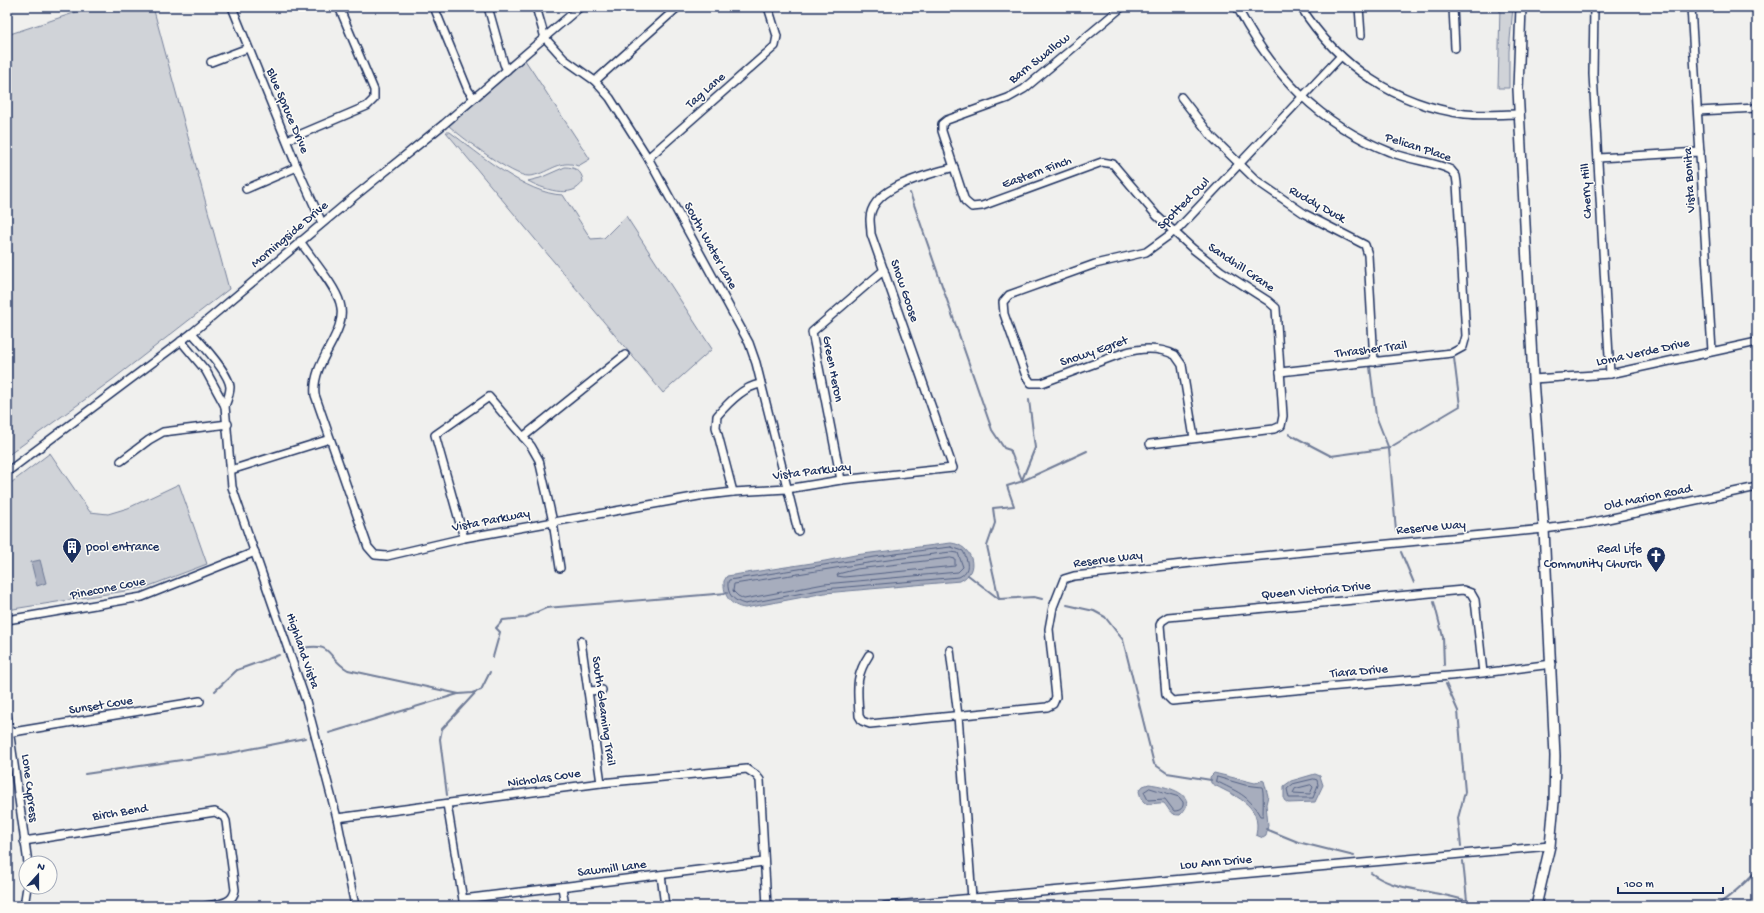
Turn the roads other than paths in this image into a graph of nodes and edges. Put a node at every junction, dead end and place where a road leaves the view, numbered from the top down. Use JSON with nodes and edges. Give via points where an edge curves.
{"nodes":[{"id":1,"x":232,"y":7,"type":"edge"},
{"id":2,"x":339,"y":7,"type":"edge"},
{"id":3,"x":434,"y":7,"type":"edge"},
{"id":4,"x":488,"y":7,"type":"edge"},
{"id":5,"x":536,"y":7,"type":"edge"},
{"id":6,"x":580,"y":7,"type":"edge"},
{"id":7,"x":678,"y":7,"type":"edge"},
{"id":8,"x":768,"y":7,"type":"edge"},
{"id":9,"x":1122,"y":7,"type":"edge"},
{"id":10,"x":1237,"y":7,"type":"edge"},
{"id":11,"x":1301,"y":7,"type":"edge"},
{"id":12,"x":1360,"y":7,"type":"edge"},
{"id":13,"x":1453,"y":7,"type":"edge"},
{"id":14,"x":1521,"y":7,"type":"edge"},
{"id":15,"x":1594,"y":7,"type":"edge"},
{"id":16,"x":1691,"y":7,"type":"edge"},
{"id":17,"x":1361,"y":35,"type":"dead end"},
{"id":18,"x":545,"y":38,"type":"junction"},
{"id":19,"x":248,"y":48,"type":"junction"},
{"id":20,"x":1455,"y":48,"type":"dead end"},
{"id":21,"x":1340,"y":56,"type":"junction"},
{"id":22,"x":211,"y":62,"type":"dead end"},
{"id":23,"x":507,"y":70,"type":"junction"},
{"id":24,"x":595,"y":81,"type":"junction"},
{"id":25,"x":1181,"y":97,"type":"dead end"},
{"id":26,"x":1302,"y":97,"type":"junction"},
{"id":27,"x":474,"y":98,"type":"junction"},
{"id":28,"x":1757,"y":108,"type":"edge"},
{"id":29,"x":1698,"y":111,"type":"junction"},
{"id":30,"x":1520,"y":114,"type":"junction"},
{"id":31,"x":287,"y":140,"type":"junction"},
{"id":32,"x":1700,"y":152,"type":"junction"},
{"id":33,"x":648,"y":158,"type":"junction"},
{"id":34,"x":1598,"y":158,"type":"junction"},
{"id":35,"x":1110,"y":162,"type":"joint"},
{"id":36,"x":1239,"y":165,"type":"junction"},
{"id":37,"x":297,"y":167,"type":"junction"},
{"id":38,"x":954,"y":167,"type":"junction"},
{"id":39,"x":246,"y":189,"type":"dead end"},
{"id":40,"x":322,"y":223,"type":"junction"},
{"id":41,"x":1174,"y":233,"type":"junction"},
{"id":42,"x":300,"y":242,"type":"junction"},
{"id":43,"x":884,"y":270,"type":"junction"},
{"id":44,"x":192,"y":333,"type":"junction"},
{"id":45,"x":181,"y":341,"type":"junction"},
{"id":46,"x":1757,"y":342,"type":"edge"},
{"id":47,"x":1463,"y":347,"type":"joint"},
{"id":48,"x":1712,"y":351,"type":"junction"},
{"id":49,"x":625,"y":355,"type":"dead end"},
{"id":50,"x":1374,"y":362,"type":"junction"},
{"id":51,"x":1280,"y":372,"type":"junction"},
{"id":52,"x":1610,"y":374,"type":"junction"},
{"id":53,"x":1533,"y":379,"type":"junction"},
{"id":54,"x":760,"y":384,"type":"junction"},
{"id":55,"x":1031,"y":384,"type":"joint"},
{"id":56,"x":226,"y":406,"type":"junction"},
{"id":57,"x":228,"y":424,"type":"junction"},
{"id":58,"x":523,"y":437,"type":"junction"},
{"id":59,"x":1194,"y":438,"type":"junction"},
{"id":60,"x":330,"y":439,"type":"junction"},
{"id":61,"x":1150,"y":444,"type":"dead end"},
{"id":62,"x":121,"y":461,"type":"dead end"},
{"id":63,"x":953,"y":468,"type":"joint"},
{"id":64,"x":230,"y":470,"type":"junction"},
{"id":65,"x":7,"y":472,"type":"edge"},
{"id":66,"x":841,"y":480,"type":"junction"},
{"id":67,"x":1757,"y":487,"type":"edge"},
{"id":68,"x":787,"y":489,"type":"junction"},
{"id":69,"x":733,"y":492,"type":"junction"},
{"id":70,"x":553,"y":522,"type":"junction"},
{"id":71,"x":1544,"y":529,"type":"junction"},
{"id":72,"x":798,"y":531,"type":"dead end"},
{"id":73,"x":464,"y":538,"type":"junction"},
{"id":74,"x":255,"y":552,"type":"junction"},
{"id":75,"x":560,"y":568,"type":"dead end"},
{"id":76,"x":7,"y":620,"type":"edge"},
{"id":77,"x":581,"y":641,"type":"dead end"},
{"id":78,"x":950,"y":650,"type":"dead end"},
{"id":79,"x":869,"y":655,"type":"dead end"},
{"id":80,"x":1552,"y":664,"type":"junction"},
{"id":81,"x":1483,"y":673,"type":"junction"},
{"id":82,"x":602,"y":690,"type":"dead end"},
{"id":83,"x":588,"y":691,"type":"junction"},
{"id":84,"x":1169,"y":699,"type":"joint"},
{"id":85,"x":200,"y":701,"type":"dead end"},
{"id":86,"x":7,"y":715,"type":"edge"},
{"id":87,"x":958,"y":716,"type":"junction"},
{"id":88,"x":9,"y":733,"type":"edge"},
{"id":89,"x":600,"y":783,"type":"junction"},
{"id":90,"x":447,"y":804,"type":"junction"},
{"id":91,"x":337,"y":818,"type":"junction"},
{"id":92,"x":24,"y":841,"type":"junction"},
{"id":93,"x":1550,"y":846,"type":"junction"},
{"id":94,"x":27,"y":855,"type":"edge"},
{"id":95,"x":764,"y":862,"type":"junction"},
{"id":96,"x":661,"y":875,"type":"junction"},
{"id":97,"x":562,"y":887,"type":"junction"},
{"id":98,"x":26,"y":895,"type":"edge"},
{"id":99,"x":972,"y":898,"type":"junction"},
{"id":100,"x":463,"y":902,"type":"edge"},
{"id":101,"x":24,"y":906,"type":"edge"},
{"id":102,"x":206,"y":906,"type":"edge"},
{"id":103,"x":355,"y":906,"type":"edge"},
{"id":104,"x":564,"y":906,"type":"edge"},
{"id":105,"x":665,"y":906,"type":"edge"},
{"id":106,"x":767,"y":906,"type":"edge"},
{"id":107,"x":885,"y":906,"type":"edge"},
{"id":108,"x":1536,"y":906,"type":"edge"}],
"edges":[{"from":1,"to":19,"type":"street","name":"Blue Spruce Drive"},
{"from":2,"to":31,"type":"street","via":[[374,90],[374,99],[367,106]]},
{"from":3,"to":27,"type":"street","via":[[468,90]]},
{"from":4,"to":23,"type":"street"},
{"from":5,"to":18,"type":"street","name":"South Water Lane"},
{"from":6,"to":18,"type":"street","name":"Morningside Drive"},
{"from":7,"to":24,"type":"street"},
{"from":8,"to":33,"type":"street","name":"Tag Lane","via":[[776,30],[777,42],[770,51]]},
{"from":9,"to":38,"type":"street","name":"Barn Swallow","via":[[1024,89],[942,124],[942,135]]},
{"from":10,"to":26,"type":"street","name":"Pelican Place","via":[[1269,61]]},
{"from":11,"to":21,"type":"street","via":[[1320,35]]},
{"from":12,"to":17,"type":"street"},
{"from":13,"to":20,"type":"street"},
{"from":14,"to":30,"type":"main road","via":[[1518,78]]},
{"from":15,"to":34,"type":"street","name":"Cherry Hill","via":[[1592,51]]},
{"from":16,"to":29,"type":"street","name":"Vista Bonita"},
{"from":18,"to":23,"type":"street","name":"Morningside Drive"},
{"from":18,"to":24,"type":"street","name":"South Water Lane","via":[[564,59]]},
{"from":19,"to":22,"type":"street"},
{"from":19,"to":31,"type":"street","name":"Blue Spruce Drive"},
{"from":21,"to":26,"type":"street","name":"Spotted Owl"},
{"from":21,"to":30,"type":"street","via":[[1373,81],[1395,94],[1421,104],[1466,114]]},
{"from":23,"to":27,"type":"street","name":"Morningside Drive"},
{"from":24,"to":33,"type":"street","name":"South Water Lane","via":[[610,98]]},
{"from":25,"to":36,"type":"street","name":"Ruddy Duck","via":[[1212,138]]},
{"from":26,"to":36,"type":"street","name":"Spotted Owl"},
{"from":26,"to":47,"type":"street","name":"Pelican Place","via":[[1328,118],[1365,141],[1406,158],[1448,169],[1456,176],[1466,338]]},
{"from":27,"to":40,"type":"street","name":"Morningside Drive"},
{"from":28,"to":29,"type":"street"},
{"from":29,"to":32,"type":"street","name":"Vista Bonita"},
{"from":30,"to":53,"type":"main road"},
{"from":31,"to":37,"type":"street","name":"Blue Spruce Drive"},
{"from":32,"to":34,"type":"street"},
{"from":32,"to":48,"type":"street","name":"Vista Bonita"},
{"from":33,"to":54,"type":"street","name":"South Water Lane","via":[[749,343]]},
{"from":34,"to":52,"type":"street","name":"Cherry Hill"},
{"from":35,"to":38,"type":"street","name":"Eastern Finch","via":[[1102,162],[982,206],[972,207],[965,200]]},
{"from":35,"to":41,"type":"street","name":"Sandhill Crane"},
{"from":36,"to":41,"type":"street","name":"Spotted Owl"},
{"from":36,"to":50,"type":"street","name":"Ruddy Duck","via":[[1283,201],[1314,220],[1365,245],[1368,255]]},
{"from":37,"to":39,"type":"street"},
{"from":37,"to":40,"type":"street","name":"Blue Spruce Drive"},
{"from":38,"to":43,"type":"street","name":"Snow Goose","via":[[886,192],[874,205],[870,218],[871,234]]},
{"from":40,"to":42,"type":"street","name":"Morningside Drive"},
{"from":41,"to":51,"type":"street","name":"Sandhill Crane","via":[[1221,271],[1274,306],[1277,313]]},
{"from":41,"to":55,"type":"street","name":"Spotted Owl","via":[[1146,252],[1085,268],[1009,295],[1003,302],[1004,314]]},
{"from":42,"to":44,"type":"street","name":"Morningside Drive"},
{"from":42,"to":60,"type":"street","name":"Vista Parkway","via":[[332,287],[340,304],[341,320],[318,368],[314,386]]},
{"from":43,"to":63,"type":"street","name":"Snow Goose"},
{"from":43,"to":66,"type":"street","name":"Green Heron","via":[[812,332]]},
{"from":44,"to":45,"type":"street","name":"Morningside Drive"},
{"from":44,"to":56,"type":"street","name":"Highland Vista","via":[[226,378],[230,387]]},
{"from":45,"to":56,"type":"street","name":"Highland Vista","via":[[206,370]]},
{"from":45,"to":65,"type":"street","name":"Morningside Drive"},
{"from":46,"to":48,"type":"street","name":"Loma Verde Drive"},
{"from":47,"to":50,"type":"street","name":"Thrasher Trail","via":[[1452,352]]},
{"from":48,"to":52,"type":"street","name":"Loma Verde Drive"},
{"from":49,"to":58,"type":"street"},
{"from":50,"to":51,"type":"street","name":"Thrasher Trail"},
{"from":51,"to":59,"type":"street","name":"Sandhill Crane","via":[[1283,420],[1281,426],[1274,429]]},
{"from":52,"to":53,"type":"street","name":"Loma Verde Drive"},
{"from":53,"to":71,"type":"main road"},
{"from":54,"to":68,"type":"street","name":"South Water Lane"},
{"from":54,"to":69,"type":"street","via":[[744,391],[717,416],[716,427]]},
{"from":55,"to":59,"type":"street","name":"Snowy Egret","via":[[1042,383],[1131,350],[1146,349],[1170,353],[1181,361]]},
{"from":56,"to":57,"type":"street","name":"Highland Vista"},
{"from":57,"to":62,"type":"street","via":[[163,432],[152,437]]},
{"from":57,"to":64,"type":"street","name":"Highland Vista"},
{"from":58,"to":70,"type":"street","via":[[539,460]]},
{"from":58,"to":73,"type":"street","via":[[489,397],[436,435]]},
{"from":59,"to":61,"type":"street"},
{"from":60,"to":64,"type":"street"},
{"from":60,"to":73,"type":"street","name":"Vista Parkway","via":[[368,547],[375,555],[387,556]]},
{"from":63,"to":66,"type":"street","name":"Vista Parkway"},
{"from":64,"to":74,"type":"street","name":"Highland Vista","via":[[232,487]]},
{"from":66,"to":68,"type":"street","name":"Vista Parkway"},
{"from":67,"to":71,"type":"street","name":"Old Marion Road","via":[[1589,523]]},
{"from":68,"to":69,"type":"street","name":"Vista Parkway"},
{"from":68,"to":72,"type":"street","name":"South Water Lane"},
{"from":69,"to":70,"type":"street","name":"Vista Parkway"},
{"from":70,"to":73,"type":"street","name":"Vista Parkway"},
{"from":70,"to":75,"type":"street"},
{"from":71,"to":80,"type":"main road"},
{"from":71,"to":87,"type":"street","name":"Reserve Way","via":[[1210,561],[1064,579],[1049,629],[1056,697],[1053,704],[1047,707]]},
{"from":74,"to":76,"type":"street","name":"Pinecone Cove","via":[[142,597]]},
{"from":74,"to":91,"type":"street","name":"Highland Vista","via":[[306,701]]},
{"from":77,"to":83,"type":"street","name":"South Gleaming Trail"},
{"from":78,"to":87,"type":"street"},
{"from":79,"to":87,"type":"street","name":"Reserve Way","via":[[860,668],[858,677],[859,716],[862,721],[870,724]]},
{"from":80,"to":81,"type":"street","name":"Tiara Drive"},
{"from":80,"to":93,"type":"main road","via":[[1556,756]]},
{"from":81,"to":84,"type":"street","name":"Tiara Drive","via":[[1175,701]]},
{"from":81,"to":84,"type":"street","name":"Queen Victoria Drive","via":[[1475,600],[1471,593],[1463,590],[1165,618],[1160,629],[1166,695]]},
{"from":82,"to":83,"type":"street"},
{"from":83,"to":89,"type":"street","name":"South Gleaming Trail"},
{"from":85,"to":88,"type":"street","name":"Sunset Cove"},
{"from":86,"to":88,"type":"street","name":"Lone Cypress"},
{"from":87,"to":99,"type":"street"},
{"from":88,"to":92,"type":"street","name":"Lone Cypress"},
{"from":89,"to":90,"type":"street","name":"Nicholas Cove"},
{"from":89,"to":95,"type":"street","name":"Nicholas Cove","via":[[744,769],[754,772],[760,780]]},
{"from":90,"to":91,"type":"street","name":"Nicholas Cove"},
{"from":90,"to":100,"type":"street"},
{"from":91,"to":103,"type":"street","name":"Highland Vista"},
{"from":92,"to":94,"type":"street","name":"Lone Cypress"},
{"from":92,"to":102,"type":"street","name":"Birch Bend","via":[[209,811],[220,814],[226,822],[235,886],[233,897],[227,902]]},
{"from":93,"to":99,"type":"street","name":"Lou Ann Drive"},
{"from":93,"to":108,"type":"main road"},
{"from":95,"to":96,"type":"street","name":"Sawmill Lane"},
{"from":95,"to":106,"type":"street"},
{"from":96,"to":97,"type":"street","name":"Sawmill Lane"},
{"from":96,"to":105,"type":"street"},
{"from":97,"to":100,"type":"street","name":"Sawmill Lane"},
{"from":97,"to":104,"type":"street"},
{"from":98,"to":101,"type":"street"},
{"from":99,"to":107,"type":"street","name":"Lou Ann Drive"}]}
